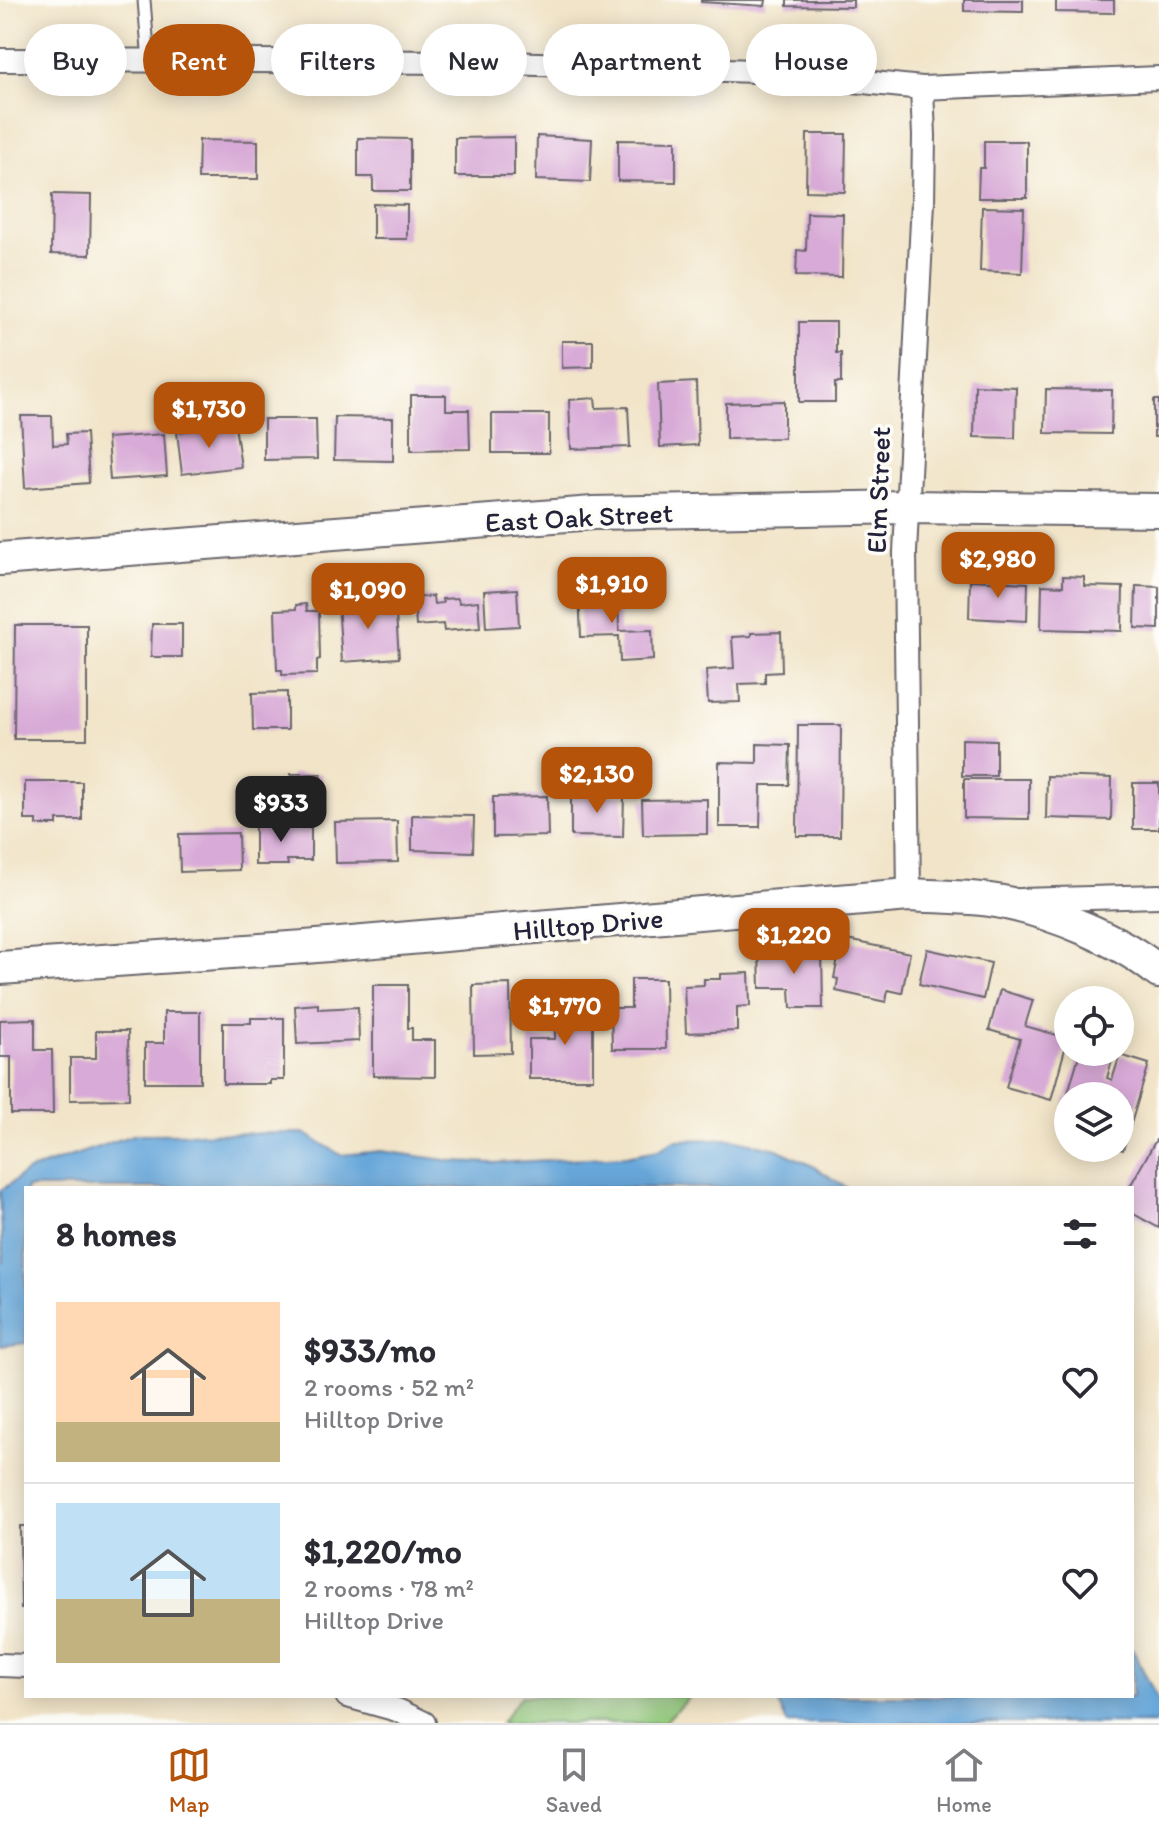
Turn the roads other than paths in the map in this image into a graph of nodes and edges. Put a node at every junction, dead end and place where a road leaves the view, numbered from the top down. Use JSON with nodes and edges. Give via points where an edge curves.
{"nodes":[{"id":1,"x":144,"y":0,"type":"edge"},
{"id":2,"x":146,"y":24,"type":"edge"},
{"id":3,"x":0,"y":60,"type":"edge"},
{"id":4,"x":143,"y":62,"type":"edge"},
{"id":5,"x":255,"y":62,"type":"edge"},
{"id":6,"x":1159,"y":78,"type":"edge"},
{"id":7,"x":922,"y":88,"type":"junction"},
{"id":8,"x":907,"y":507,"type":"junction"},
{"id":9,"x":1159,"y":510,"type":"edge"},
{"id":10,"x":0,"y":559,"type":"edge"},
{"id":11,"x":909,"y":895,"type":"junction"},
{"id":12,"x":1159,"y":896,"type":"edge"},
{"id":13,"x":1000,"y":901,"type":"junction"},
{"id":14,"x":0,"y":968,"type":"edge"},
{"id":15,"x":1159,"y":972,"type":"edge"},
{"id":16,"x":0,"y":1665,"type":"edge"},
{"id":17,"x":24,"y":1666,"type":"edge"},
{"id":18,"x":352,"y":1698,"type":"edge"},
{"id":19,"x":397,"y":1717,"type":"edge"},
{"id":20,"x":424,"y":1723,"type":"edge"}],
"edges":[{"from":1,"to":2,"type":"lane"},
{"from":3,"to":4,"type":"street"},
{"from":5,"to":7,"type":"street","via":[[756,71]]},
{"from":6,"to":7,"type":"street"},
{"from":7,"to":8,"type":"street","name":"Elm Street","via":[[923,202]]},
{"from":8,"to":9,"type":"street","name":"East Oak Street"},
{"from":8,"to":10,"type":"street","name":"East Oak Street","via":[[593,513]]},
{"from":8,"to":11,"type":"street","name":"Elm Street"},
{"from":11,"to":13,"type":"street","name":"Hilltop Drive"},
{"from":11,"to":14,"type":"street","name":"Hilltop Drive"},
{"from":12,"to":13,"type":"street"},
{"from":13,"to":15,"type":"street","name":"Hilltop Drive","via":[[1095,932]]},
{"from":16,"to":17,"type":"street"},
{"from":18,"to":19,"type":"street"},
{"from":19,"to":20,"type":"street"}]}
